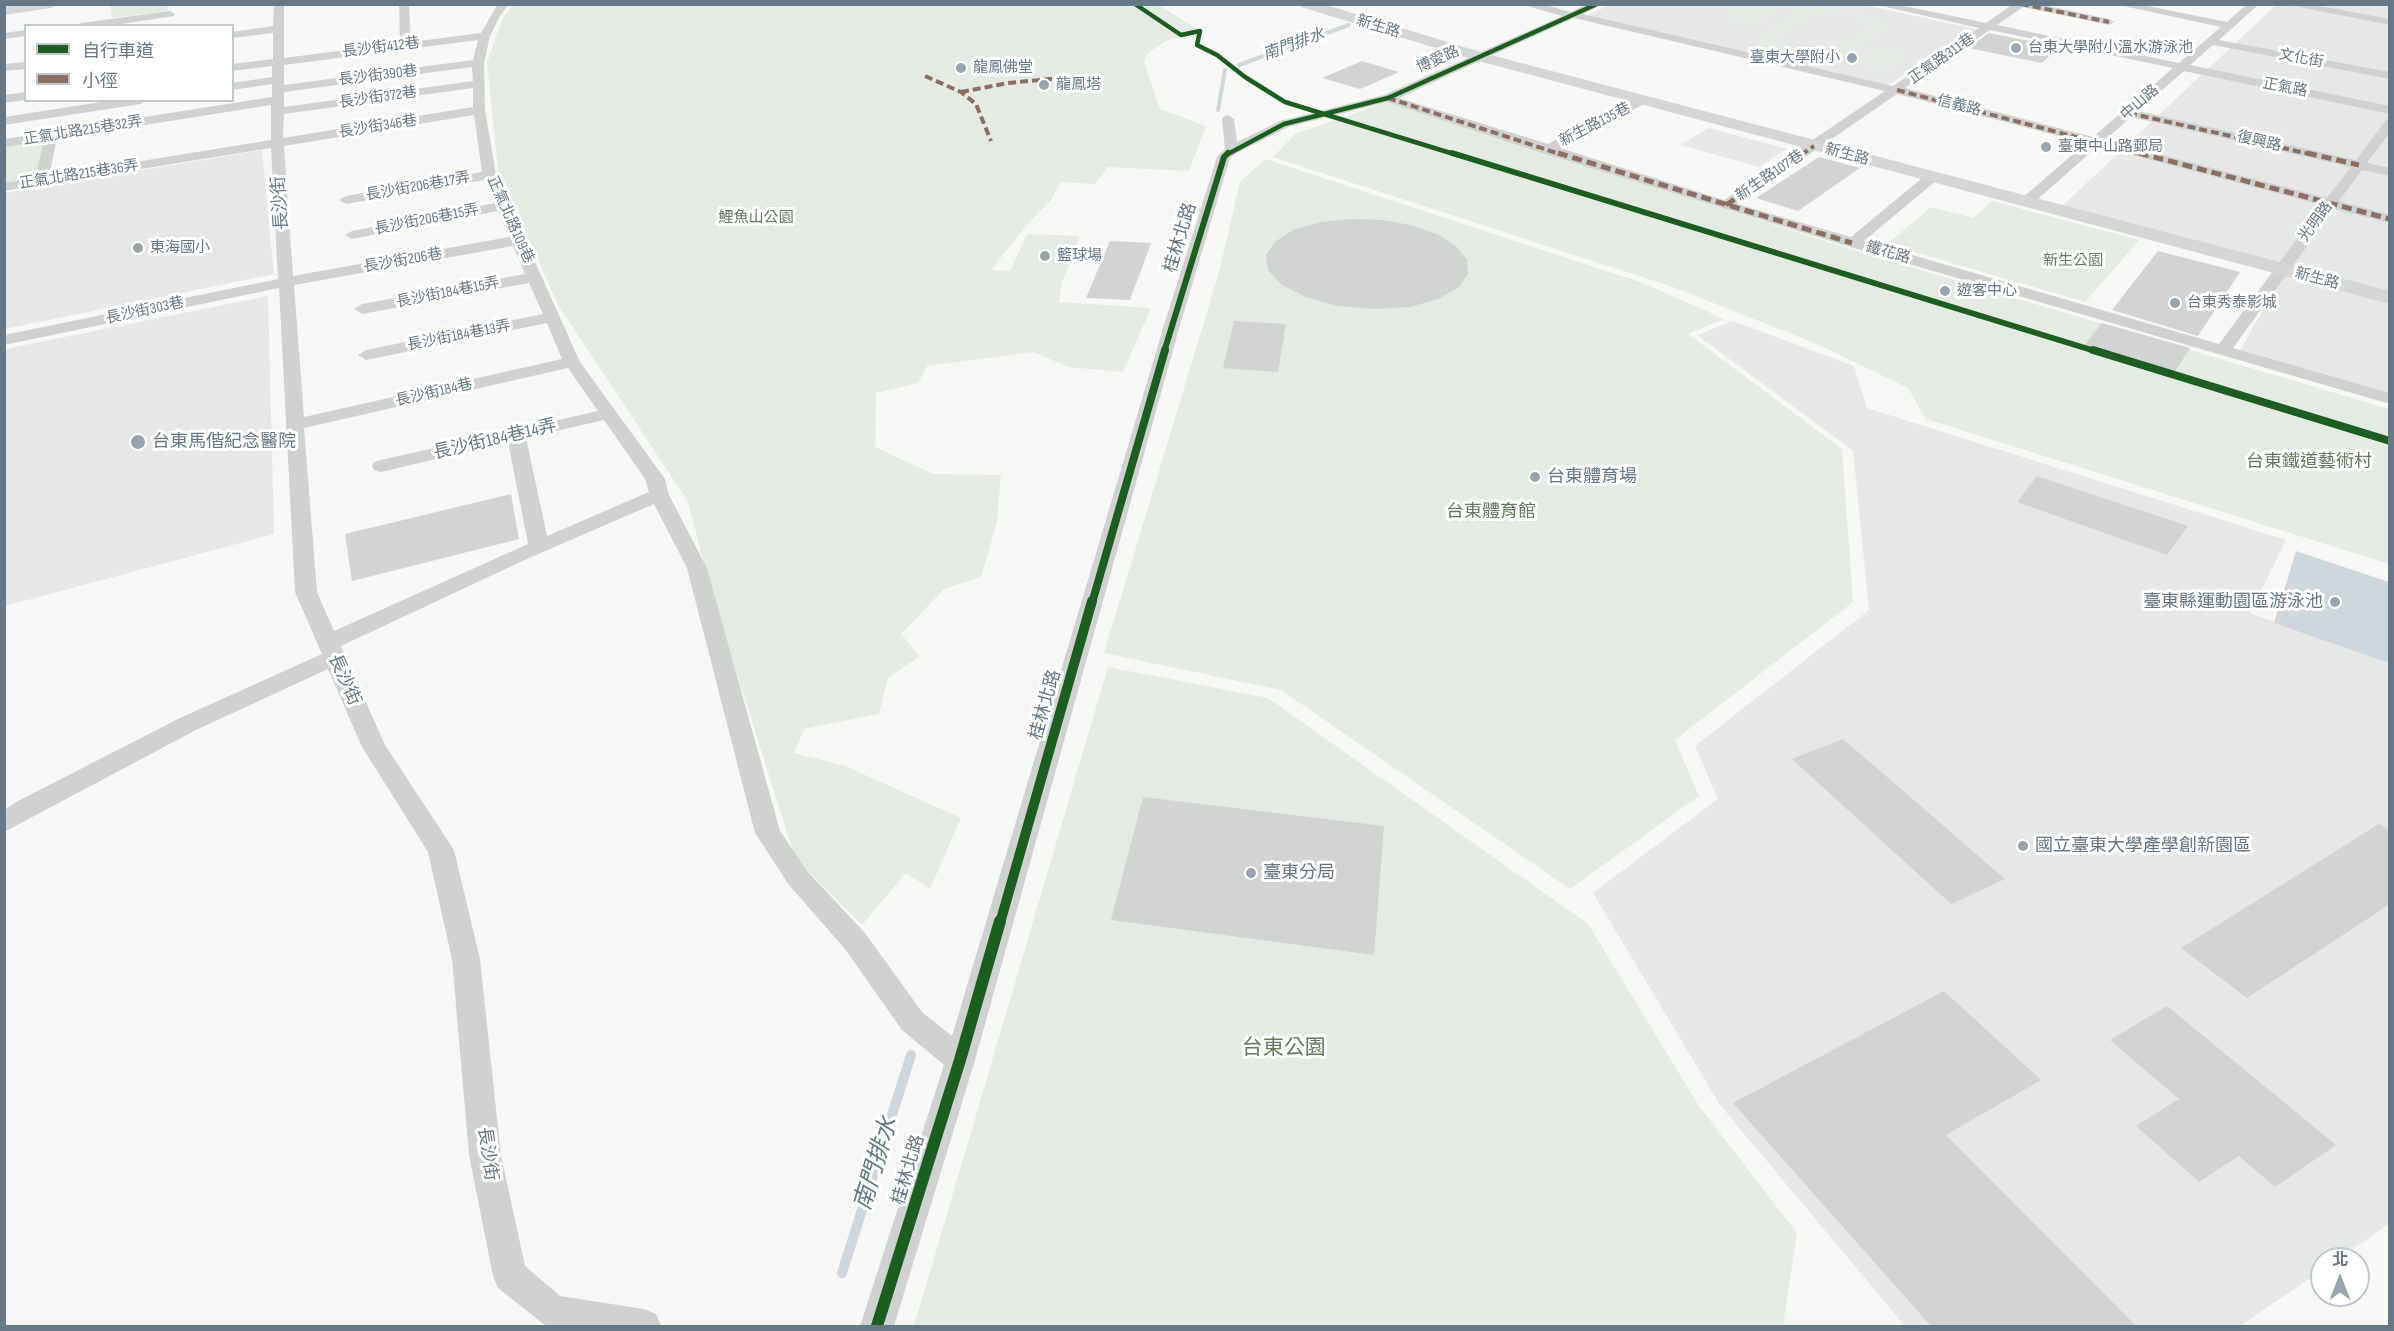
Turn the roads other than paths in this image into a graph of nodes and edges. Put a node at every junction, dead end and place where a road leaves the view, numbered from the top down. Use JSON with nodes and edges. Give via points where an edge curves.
{"nodes":[{"id":1,"x":51,"y":4,"type":"edge"},
{"id":2,"x":279,"y":4,"type":"edge"},
{"id":3,"x":404,"y":4,"type":"edge"},
{"id":4,"x":504,"y":4,"type":"edge"},
{"id":5,"x":1306,"y":4,"type":"edge"},
{"id":6,"x":1525,"y":4,"type":"edge"},
{"id":7,"x":1597,"y":4,"type":"edge"},
{"id":8,"x":1878,"y":4,"type":"edge"},
{"id":9,"x":2021,"y":4,"type":"edge"},
{"id":10,"x":2119,"y":4,"type":"edge"},
{"id":11,"x":2254,"y":4,"type":"edge"},
{"id":12,"x":2289,"y":4,"type":"edge"},
{"id":13,"x":4,"y":11,"type":"edge"},
{"id":14,"x":170,"y":15,"type":"edge"},
{"id":15,"x":1572,"y":15,"type":"junction"},
{"id":16,"x":2109,"y":22,"type":"dead end"},
{"id":17,"x":2390,"y":22,"type":"edge"},
{"id":18,"x":97,"y":24,"type":"edge"},
{"id":19,"x":2230,"y":26,"type":"junction"},
{"id":20,"x":1987,"y":27,"type":"junction"},
{"id":21,"x":279,"y":29,"type":"junction"},
{"id":22,"x":24,"y":33,"type":"edge"},
{"id":23,"x":234,"y":35,"type":"edge"},
{"id":24,"x":4,"y":36,"type":"edge"},
{"id":25,"x":484,"y":36,"type":"junction"},
{"id":26,"x":2213,"y":42,"type":"junction"},
{"id":27,"x":406,"y":45,"type":"junction"},
{"id":28,"x":1481,"y":57,"type":"junction"},
{"id":29,"x":278,"y":61,"type":"junction"},
{"id":30,"x":478,"y":63,"type":"junction"},
{"id":31,"x":24,"y":65,"type":"edge"},
{"id":32,"x":2181,"y":67,"type":"junction"},
{"id":33,"x":4,"y":68,"type":"edge"},
{"id":34,"x":234,"y":68,"type":"edge"},
{"id":35,"x":2390,"y":76,"type":"edge"},
{"id":36,"x":478,"y":84,"type":"junction"},
{"id":37,"x":234,"y":88,"type":"edge"},
{"id":38,"x":1897,"y":90,"type":"junction"},
{"id":39,"x":24,"y":96,"type":"edge"},
{"id":40,"x":1389,"y":98,"type":"junction"},
{"id":41,"x":4,"y":99,"type":"edge"},
{"id":42,"x":1642,"y":100,"type":"junction"},
{"id":43,"x":128,"y":102,"type":"edge"},
{"id":44,"x":165,"y":102,"type":"edge"},
{"id":45,"x":276,"y":102,"type":"junction"},
{"id":46,"x":479,"y":110,"type":"junction"},
{"id":47,"x":2390,"y":110,"type":"edge"},
{"id":48,"x":2129,"y":113,"type":"junction"},
{"id":49,"x":161,"y":118,"type":"junction"},
{"id":50,"x":1228,"y":119,"type":"dead end"},
{"id":51,"x":4,"y":121,"type":"edge"},
{"id":52,"x":2390,"y":123,"type":"edge"},
{"id":53,"x":51,"y":136,"type":"junction"},
{"id":54,"x":2096,"y":141,"type":"junction"},
{"id":55,"x":4,"y":143,"type":"edge"},
{"id":56,"x":277,"y":143,"type":"junction"},
{"id":57,"x":1814,"y":146,"type":"junction"},
{"id":58,"x":1232,"y":150,"type":"junction"},
{"id":59,"x":1547,"y":150,"type":"junction"},
{"id":60,"x":153,"y":163,"type":"joint"},
{"id":61,"x":2359,"y":165,"type":"junction"},
{"id":62,"x":2390,"y":172,"type":"edge"},
{"id":63,"x":489,"y":175,"type":"junction"},
{"id":64,"x":1932,"y":177,"type":"junction"},
{"id":65,"x":41,"y":181,"type":"junction"},
{"id":66,"x":4,"y":187,"type":"edge"},
{"id":67,"x":346,"y":200,"type":"dead end"},
{"id":68,"x":2026,"y":202,"type":"junction"},
{"id":69,"x":2331,"y":203,"type":"junction"},
{"id":70,"x":1726,"y":205,"type":"junction"},
{"id":71,"x":502,"y":206,"type":"junction"},
{"id":72,"x":2390,"y":219,"type":"edge"},
{"id":73,"x":352,"y":234,"type":"dead end"},
{"id":74,"x":519,"y":240,"type":"junction"},
{"id":75,"x":1852,"y":243,"type":"junction"},
{"id":76,"x":2282,"y":269,"type":"junction"},
{"id":77,"x":535,"y":277,"type":"junction"},
{"id":78,"x":286,"y":282,"type":"junction"},
{"id":79,"x":2390,"y":298,"type":"edge"},
{"id":80,"x":362,"y":309,"type":"dead end"},
{"id":81,"x":553,"y":317,"type":"junction"},
{"id":82,"x":4,"y":340,"type":"edge"},
{"id":83,"x":2222,"y":351,"type":"junction"},
{"id":84,"x":366,"y":355,"type":"dead end"},
{"id":85,"x":572,"y":362,"type":"junction"},
{"id":86,"x":2390,"y":399,"type":"edge"},
{"id":87,"x":609,"y":414,"type":"junction"},
{"id":88,"x":297,"y":424,"type":"junction"},
{"id":89,"x":516,"y":435,"type":"junction"},
{"id":90,"x":381,"y":466,"type":"dead end"},
{"id":91,"x":659,"y":495,"type":"junction"},
{"id":92,"x":539,"y":547,"type":"junction"},
{"id":93,"x":331,"y":650,"type":"junction"},
{"id":94,"x":4,"y":823,"type":"edge"},
{"id":95,"x":960,"y":1060,"type":"junction"},
{"id":96,"x":644,"y":1326,"type":"edge"},
{"id":97,"x":877,"y":1326,"type":"edge"}],
"edges":[{"from":1,"to":13,"type":"street"},
{"from":2,"to":21,"type":"street","name":"長沙街"},
{"from":3,"to":27,"type":"street"},
{"from":4,"to":25,"type":"street","name":"正氣北路109巷"},
{"from":5,"to":28,"type":"street","name":"新生路"},
{"from":6,"to":15,"type":"street","name":"信義路"},
{"from":7,"to":15,"type":"street","name":"博愛路"},
{"from":8,"to":20,"type":"street","name":"正氣路"},
{"from":9,"to":16,"type":"street"},
{"from":9,"to":20,"type":"street","name":"正氣路311巷"},
{"from":10,"to":19,"type":"street"},
{"from":11,"to":19,"type":"street","name":"中山路"},
{"from":12,"to":17,"type":"street"},
{"from":14,"to":18,"type":"street"},
{"from":15,"to":28,"type":"street","name":"博愛路"},
{"from":15,"to":38,"type":"street","name":"信義路"},
{"from":19,"to":26,"type":"street","name":"中山路"},
{"from":20,"to":32,"type":"street","name":"正氣路"},
{"from":20,"to":38,"type":"street","name":"正氣路311巷"},
{"from":21,"to":23,"type":"street"},
{"from":21,"to":29,"type":"street","name":"長沙街"},
{"from":22,"to":24,"type":"street"},
{"from":25,"to":27,"type":"street","name":"長沙街412巷"},
{"from":25,"to":30,"type":"street","name":"正氣北路109巷"},
{"from":26,"to":32,"type":"street","name":"中山路"},
{"from":26,"to":35,"type":"street","name":"文化街"},
{"from":27,"to":29,"type":"street","name":"長沙街412巷"},
{"from":28,"to":40,"type":"street","name":"博愛路"},
{"from":28,"to":42,"type":"street","name":"新生路"},
{"from":29,"to":34,"type":"street","name":"長沙街412巷"},
{"from":29,"to":45,"type":"street","name":"長沙街"},
{"from":30,"to":36,"type":"street","name":"正氣北路109巷"},
{"from":30,"to":45,"type":"street","name":"長沙街390巷"},
{"from":31,"to":33,"type":"street"},
{"from":32,"to":47,"type":"street","name":"正氣路"},
{"from":32,"to":48,"type":"street","name":"中山路"},
{"from":36,"to":45,"type":"street","name":"長沙街372巷"},
{"from":36,"to":46,"type":"street","name":"正氣北路109巷"},
{"from":37,"to":45,"type":"street"},
{"from":38,"to":54,"type":"street","name":"信義路"},
{"from":38,"to":57,"type":"street","name":"正氣路311巷"},
{"from":39,"to":41,"type":"street"},
{"from":40,"to":58,"type":"street","name":"博愛路","via":[[1284,124]]},
{"from":40,"to":59,"type":"street","name":"鐵花路"},
{"from":42,"to":57,"type":"street","name":"新生路"},
{"from":42,"to":59,"type":"street","name":"新生路135巷"},
{"from":43,"to":51,"type":"street"},
{"from":44,"to":49,"type":"street"},
{"from":45,"to":49,"type":"street","name":"正氣北路215巷32弄"},
{"from":45,"to":56,"type":"street","name":"長沙街"},
{"from":46,"to":56,"type":"street","name":"長沙街346巷"},
{"from":46,"to":63,"type":"street","name":"正氣北路109巷"},
{"from":48,"to":54,"type":"street","name":"中山路"},
{"from":48,"to":61,"type":"street","name":"復興路"},
{"from":49,"to":53,"type":"street","name":"正氣北路215巷32弄"},
{"from":50,"to":58,"type":"street"},
{"from":52,"to":61,"type":"street","name":"光明路"},
{"from":53,"to":55,"type":"street","name":"正氣北路215巷32弄"},
{"from":53,"to":65,"type":"street","via":[[54,150]]},
{"from":54,"to":68,"type":"street","name":"中山路"},
{"from":54,"to":69,"type":"street","name":"信義路"},
{"from":56,"to":60,"type":"street","name":"長沙街346巷"},
{"from":56,"to":78,"type":"street","name":"長沙街"},
{"from":57,"to":64,"type":"street","name":"新生路"},
{"from":57,"to":70,"type":"street","name":"新生路107巷"},
{"from":58,"to":95,"type":"street","name":"桂林北路","via":[[1224,157],[1176,314]]},
{"from":59,"to":70,"type":"street","name":"鐵花路"},
{"from":60,"to":65,"type":"street","name":"正氣北路215巷36弄"},
{"from":61,"to":62,"type":"street","name":"復興路"},
{"from":61,"to":69,"type":"street","name":"光明路"},
{"from":63,"to":67,"type":"street","name":"長沙街206巷17弄"},
{"from":63,"to":71,"type":"street","name":"正氣北路109巷"},
{"from":64,"to":68,"type":"street","name":"新生路"},
{"from":64,"to":75,"type":"street"},
{"from":65,"to":66,"type":"street","name":"正氣北路215巷36弄"},
{"from":68,"to":76,"type":"street","name":"新生路"},
{"from":69,"to":72,"type":"street","name":"信義路"},
{"from":69,"to":76,"type":"street","name":"光明路"},
{"from":70,"to":75,"type":"street","name":"鐵花路"},
{"from":71,"to":73,"type":"street","name":"長沙街206巷15弄"},
{"from":71,"to":74,"type":"street","name":"正氣北路109巷"},
{"from":74,"to":77,"type":"street","name":"正氣北路109巷"},
{"from":74,"to":78,"type":"street","name":"長沙街206巷"},
{"from":75,"to":83,"type":"street","name":"鐵花路"},
{"from":76,"to":79,"type":"street","name":"新生路"},
{"from":76,"to":83,"type":"street","name":"光明路"},
{"from":77,"to":80,"type":"street","name":"長沙街184巷15弄"},
{"from":77,"to":81,"type":"street","name":"正氣北路109巷"},
{"from":78,"to":82,"type":"street","name":"長沙街303巷"},
{"from":78,"to":88,"type":"street","name":"長沙街"},
{"from":81,"to":84,"type":"street","name":"長沙街184巷13弄"},
{"from":81,"to":85,"type":"street","name":"正氣北路109巷"},
{"from":83,"to":86,"type":"street","name":"鐵花路"},
{"from":85,"to":87,"type":"street","name":"正氣北路109巷"},
{"from":85,"to":88,"type":"street","name":"長沙街184巷"},
{"from":87,"to":89,"type":"street","name":"長沙街184巷14弄"},
{"from":87,"to":91,"type":"street","name":"正氣北路109巷","via":[[655,479]]},
{"from":88,"to":93,"type":"street","name":"長沙街","via":[[306,592]]},
{"from":89,"to":90,"type":"street","name":"長沙街184巷14弄"},
{"from":89,"to":92,"type":"street"},
{"from":91,"to":92,"type":"street"},
{"from":91,"to":95,"type":"street","name":"正氣北路109巷","via":[[697,568],[768,833],[798,878],[855,941],[912,1021]]},
{"from":92,"to":93,"type":"street"},
{"from":93,"to":94,"type":"street"},
{"from":93,"to":96,"type":"street","name":"長沙街","via":[[374,747],[441,850],[466,959],[485,1155],[510,1276],[553,1312]]},
{"from":95,"to":97,"type":"street","name":"桂林北路"}]}
